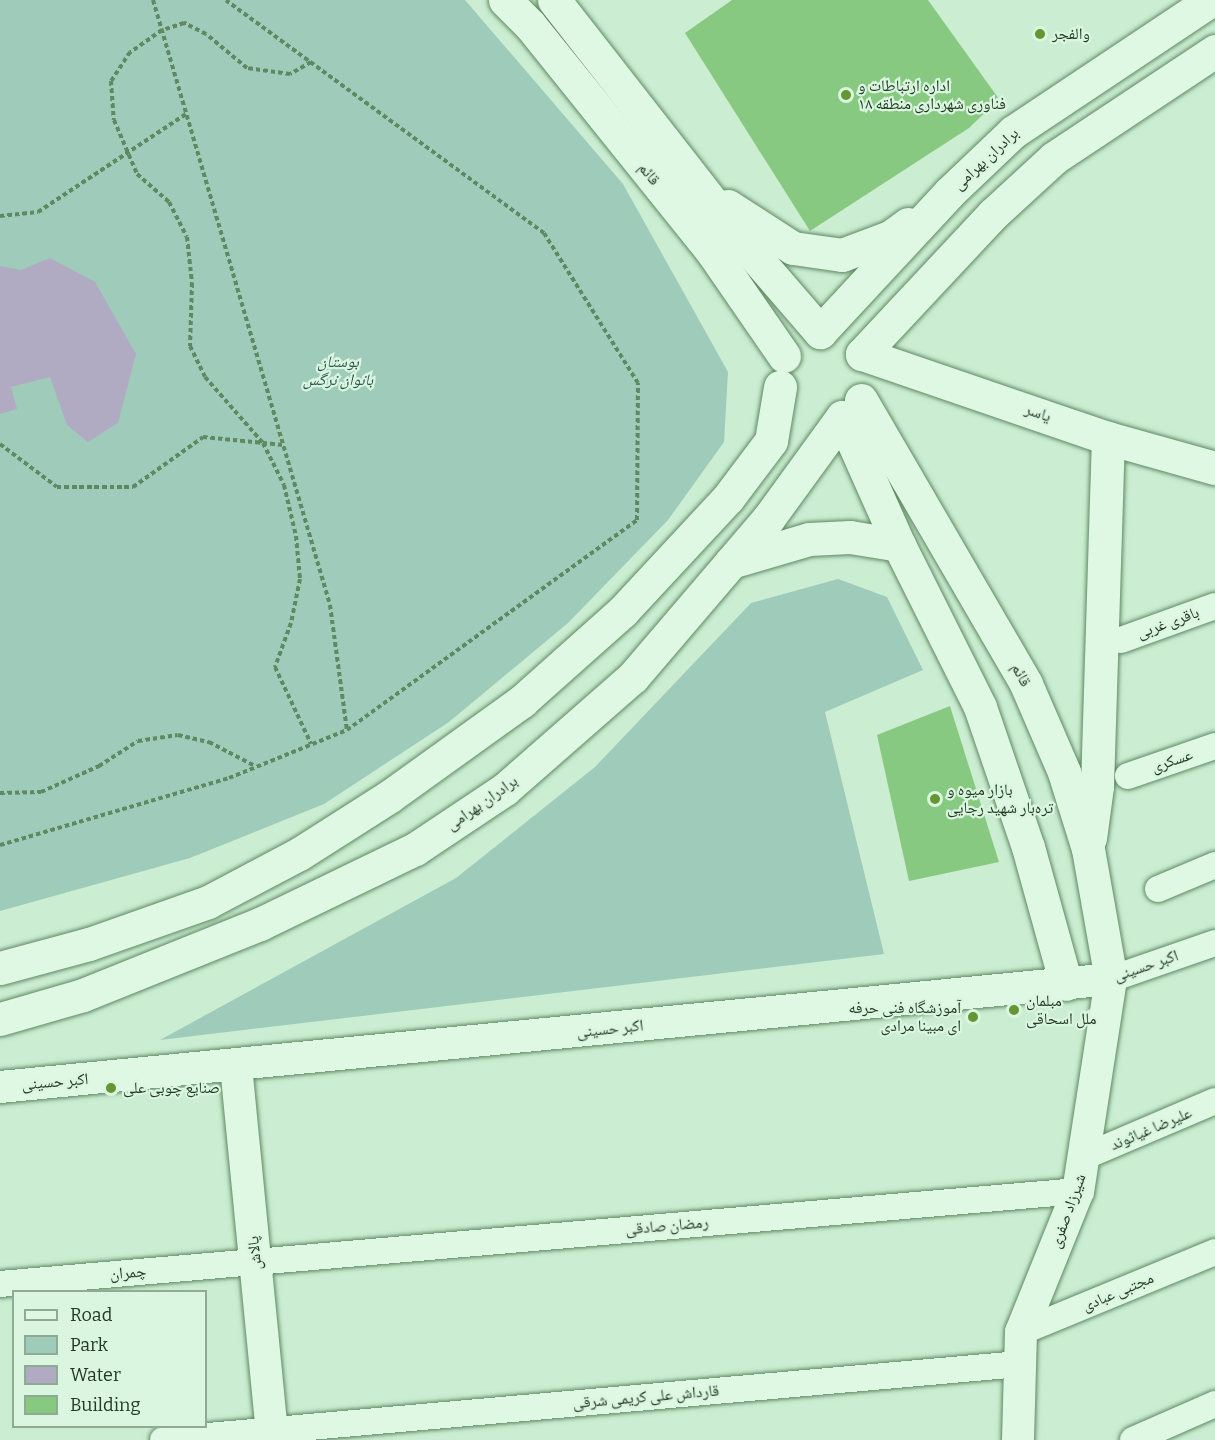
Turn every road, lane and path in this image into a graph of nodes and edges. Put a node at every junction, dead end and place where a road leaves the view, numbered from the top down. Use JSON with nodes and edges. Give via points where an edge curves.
{"nodes":[{"id":1,"x":153,"y":0,"type":"edge"},
{"id":2,"x":226,"y":0,"type":"edge"},
{"id":3,"x":505,"y":0,"type":"edge"},
{"id":4,"x":555,"y":0,"type":"edge"},
{"id":5,"x":1211,"y":0,"type":"edge"},
{"id":6,"x":162,"y":30,"type":"junction"},
{"id":7,"x":1215,"y":51,"type":"edge"},
{"id":8,"x":311,"y":62,"type":"junction"},
{"id":9,"x":186,"y":114,"type":"junction"},
{"id":10,"x":128,"y":154,"type":"junction"},
{"id":11,"x":700,"y":184,"type":"junction"},
{"id":12,"x":950,"y":192,"type":"junction"},
{"id":13,"x":0,"y":216,"type":"edge"},
{"id":14,"x":820,"y":333,"type":"junction"},
{"id":15,"x":862,"y":354,"type":"junction"},
{"id":16,"x":782,"y":371,"type":"junction"},
{"id":17,"x":851,"y":408,"type":"junction"},
{"id":18,"x":1108,"y":438,"type":"junction"},
{"id":19,"x":263,"y":443,"type":"junction"},
{"id":20,"x":0,"y":444,"type":"edge"},
{"id":21,"x":283,"y":445,"type":"junction"},
{"id":22,"x":1215,"y":468,"type":"edge"},
{"id":23,"x":899,"y":544,"type":"junction"},
{"id":24,"x":731,"y":562,"type":"junction"},
{"id":25,"x":1215,"y":606,"type":"edge"},
{"id":26,"x":1121,"y":640,"type":"dead end"},
{"id":27,"x":347,"y":730,"type":"junction"},
{"id":28,"x":311,"y":744,"type":"junction"},
{"id":29,"x":1215,"y":746,"type":"edge"},
{"id":30,"x":256,"y":767,"type":"junction"},
{"id":31,"x":1128,"y":776,"type":"dead end"},
{"id":32,"x":0,"y":793,"type":"edge"},
{"id":33,"x":0,"y":845,"type":"edge"},
{"id":34,"x":1088,"y":849,"type":"junction"},
{"id":35,"x":1215,"y":865,"type":"edge"},
{"id":36,"x":1158,"y":889,"type":"dead end"},
{"id":37,"x":1101,"y":916,"type":"junction"},
{"id":38,"x":1049,"y":922,"type":"junction"},
{"id":39,"x":1215,"y":943,"type":"edge"},
{"id":40,"x":0,"y":968,"type":"edge"},
{"id":41,"x":1111,"y":979,"type":"junction"},
{"id":42,"x":1066,"y":984,"type":"junction"},
{"id":43,"x":0,"y":1019,"type":"edge"},
{"id":44,"x":236,"y":1066,"type":"junction"},
{"id":45,"x":0,"y":1087,"type":"edge"},
{"id":46,"x":1215,"y":1101,"type":"edge"},
{"id":47,"x":1086,"y":1156,"type":"junction"},
{"id":48,"x":1078,"y":1191,"type":"junction"},
{"id":49,"x":1215,"y":1252,"type":"edge"},
{"id":50,"x":255,"y":1262,"type":"junction"},
{"id":51,"x":0,"y":1284,"type":"edge"},
{"id":52,"x":1021,"y":1332,"type":"junction"},
{"id":53,"x":1020,"y":1364,"type":"junction"},
{"id":54,"x":1215,"y":1404,"type":"edge"},
{"id":55,"x":273,"y":1435,"type":"edge"},
{"id":56,"x":163,"y":1440,"type":"edge"},
{"id":57,"x":1018,"y":1440,"type":"edge"},
{"id":58,"x":1133,"y":1440,"type":"edge"}],
"edges":[{"from":1,"to":6,"type":"path"},
{"from":2,"to":8,"type":"path"},
{"from":3,"to":16,"type":"main road","name":"قائم","via":[[530,25],[713,253]]},
{"from":4,"to":11,"type":"main road","name":"قائم"},
{"from":5,"to":12,"type":"main road","name":"برادران بهرامی","via":[[1013,132]]},
{"from":6,"to":8,"type":"path","via":[[184,23],[206,34],[247,68],[290,74]]},
{"from":6,"to":9,"type":"path"},
{"from":6,"to":10,"type":"path","via":[[130,52],[111,81],[114,120]]},
{"from":7,"to":15,"type":"main road","via":[[1054,158],[993,214]]},
{"from":8,"to":27,"type":"path","via":[[544,233],[638,383],[637,520]]},
{"from":9,"to":10,"type":"path"},
{"from":9,"to":21,"type":"path"},
{"from":10,"to":13,"type":"path","via":[[38,212]]},
{"from":10,"to":19,"type":"path","via":[[137,174],[169,202],[188,237],[192,283],[190,346],[205,377]]},
{"from":11,"to":12,"type":"main road","via":[[750,223],[793,248],[842,255],[890,237]]},
{"from":11,"to":14,"type":"main road","name":"قائم"},
{"from":12,"to":14,"type":"main road","name":"برادران بهرامی"},
{"from":14,"to":15,"type":"main road","via":[[844,338]]},
{"from":14,"to":16,"type":"main road","via":[[793,344]]},
{"from":15,"to":17,"type":"main road","via":[[868,377]]},
{"from":15,"to":18,"type":"main road","name":"یاسر"},
{"from":16,"to":17,"type":"main road","via":[[785,399],[804,416],[829,420]]},
{"from":16,"to":40,"type":"main road","via":[[771,441],[728,498],[622,612],[522,701],[390,796],[299,854],[208,902],[88,944]]},
{"from":17,"to":23,"type":"main road"},
{"from":17,"to":24,"type":"main road","name":"برادران بهرامی"},
{"from":17,"to":34,"type":"main road","name":"قائم","via":[[1026,684],[1064,772]]},
{"from":18,"to":22,"type":"main road","name":"یاسر"},
{"from":18,"to":34,"type":"main road","via":[[1097,786]]},
{"from":19,"to":20,"type":"path","via":[[203,437],[134,487],[57,487]]},
{"from":19,"to":21,"type":"path"},
{"from":19,"to":28,"type":"path","via":[[284,485],[296,536],[300,579],[291,623],[275,667]]},
{"from":21,"to":27,"type":"path","via":[[330,605]]},
{"from":23,"to":24,"type":"main road","via":[[850,537],[809,539]]},
{"from":23,"to":38,"type":"main road","via":[[980,707],[1029,847]]},
{"from":24,"to":43,"type":"main road","name":"برادران بهرامی","via":[[633,677],[505,789],[415,849],[260,924],[83,995]]},
{"from":25,"to":26,"type":"street","name":"باقری غربی"},
{"from":27,"to":28,"type":"path"},
{"from":28,"to":30,"type":"path"},
{"from":29,"to":31,"type":"street","name":"عسکری"},
{"from":30,"to":32,"type":"path","via":[[209,742],[178,735],[138,741],[99,766],[40,792]]},
{"from":30,"to":33,"type":"path"},
{"from":34,"to":37,"type":"main road","name":"قائم"},
{"from":35,"to":36,"type":"street"},
{"from":37,"to":38,"type":"main road","via":[[1092,938],[1080,947],[1064,942]]},
{"from":37,"to":41,"type":"main road","name":"قائم"},
{"from":38,"to":42,"type":"main road"},
{"from":39,"to":41,"type":"street","name":"اکبر حسینی"},
{"from":41,"to":42,"type":"street","name":"اکبر حسینی"},
{"from":41,"to":47,"type":"street","name":"شیرزاد صفری"},
{"from":42,"to":44,"type":"street","name":"اکبر حسینی"},
{"from":44,"to":45,"type":"street","name":"اکبر حسینی"},
{"from":44,"to":50,"type":"street","name":"پالاش"},
{"from":46,"to":47,"type":"street","name":"علیرضا غیاثوند"},
{"from":47,"to":48,"type":"street","name":"شیرزاد صفری"},
{"from":48,"to":50,"type":"street","name":"رمضان صادقی"},
{"from":48,"to":52,"type":"street","name":"شیرزاد صفری"},
{"from":49,"to":52,"type":"street","name":"مجتبی عبادی"},
{"from":50,"to":51,"type":"street","name":"چمران"},
{"from":50,"to":55,"type":"street","name":"پالاش"},
{"from":52,"to":53,"type":"street","name":"شیرزاد صفری"},
{"from":53,"to":55,"type":"street","name":"قارداش علی کریمی شرقی"},
{"from":53,"to":57,"type":"street","name":"شیرزاد صفری"},
{"from":54,"to":58,"type":"street"},
{"from":55,"to":56,"type":"street","name":"قارداش علی کریمی شرقی"}]}
